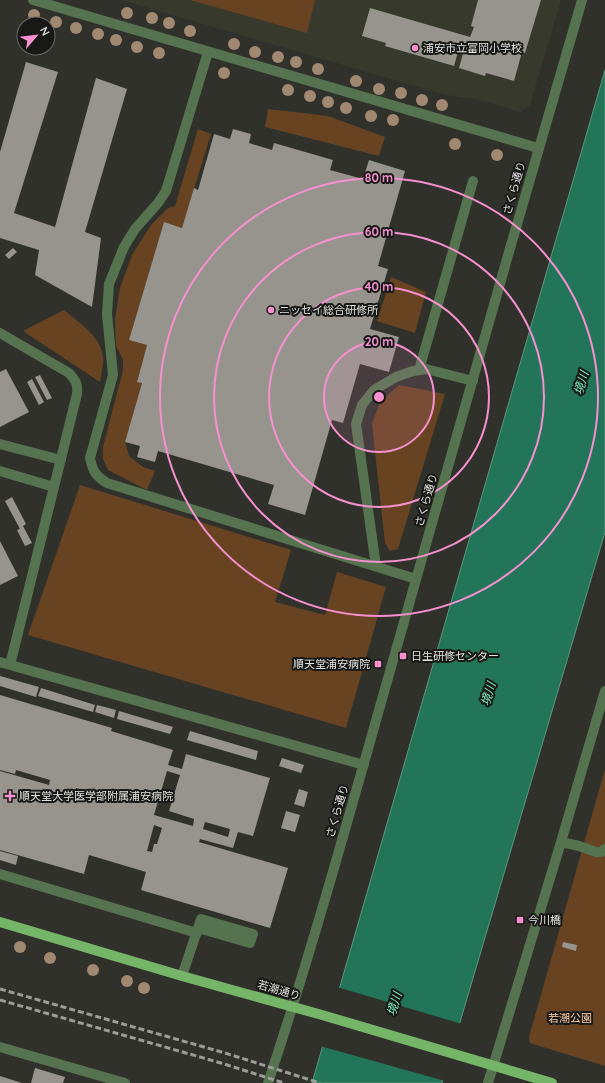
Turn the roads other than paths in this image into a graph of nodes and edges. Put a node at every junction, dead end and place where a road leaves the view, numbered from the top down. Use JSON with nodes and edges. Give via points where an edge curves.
{"nodes":[{"id":1,"x":32,"y":0,"type":"edge"},
{"id":2,"x":582,"y":0,"type":"edge"},
{"id":3,"x":208,"y":52,"type":"junction"},
{"id":4,"x":538,"y":148,"type":"junction"},
{"id":5,"x":473,"y":181,"type":"dead end"},
{"id":6,"x":0,"y":333,"type":"edge"},
{"id":7,"x":419,"y":370,"type":"junction"},
{"id":8,"x":472,"y":381,"type":"junction"},
{"id":9,"x":0,"y":444,"type":"edge"},
{"id":10,"x":61,"y":460,"type":"junction"},
{"id":11,"x":0,"y":471,"type":"edge"},
{"id":12,"x":54,"y":487,"type":"junction"},
{"id":13,"x":376,"y":566,"type":"junction"},
{"id":14,"x":416,"y":579,"type":"junction"},
{"id":15,"x":0,"y":662,"type":"edge"},
{"id":16,"x":10,"y":665,"type":"junction"},
{"id":17,"x":605,"y":691,"type":"edge"},
{"id":18,"x":364,"y":765,"type":"junction"},
{"id":19,"x":561,"y":842,"type":"junction"},
{"id":20,"x":605,"y":848,"type":"edge"},
{"id":21,"x":0,"y":874,"type":"edge"},
{"id":22,"x":0,"y":922,"type":"edge"},
{"id":23,"x":197,"y":930,"type":"junction"},
{"id":24,"x":182,"y":976,"type":"junction"},
{"id":25,"x":293,"y":1006,"type":"junction"},
{"id":26,"x":0,"y":1047,"type":"edge"},
{"id":27,"x":493,"y":1066,"type":"junction"},
{"id":28,"x":125,"y":1083,"type":"edge"},
{"id":29,"x":268,"y":1083,"type":"edge"},
{"id":30,"x":488,"y":1083,"type":"edge"},
{"id":31,"x":552,"y":1083,"type":"edge"}],
"edges":[{"from":1,"to":3,"type":"street"},
{"from":2,"to":4,"type":"street","name":"さくら通り"},
{"from":3,"to":4,"type":"street"},
{"from":3,"to":13,"type":"street","via":[[166,191],[135,229],[124,247],[109,284],[107,314],[112,375],[90,458],[92,468],[97,477],[107,483]]},
{"from":4,"to":8,"type":"street","name":"さくら通り"},
{"from":5,"to":7,"type":"street"},
{"from":6,"to":10,"type":"street","via":[[69,373],[78,386]]},
{"from":7,"to":8,"type":"street","via":[[426,369]]},
{"from":7,"to":13,"type":"street","via":[[396,377],[374,390],[362,405],[356,424]]},
{"from":8,"to":14,"type":"street","name":"さくら通り"},
{"from":9,"to":10,"type":"street"},
{"from":10,"to":12,"type":"street"},
{"from":11,"to":12,"type":"street"},
{"from":12,"to":16,"type":"street"},
{"from":13,"to":14,"type":"street"},
{"from":14,"to":18,"type":"street","name":"さくら通り"},
{"from":15,"to":16,"type":"street"},
{"from":16,"to":18,"type":"street"},
{"from":17,"to":19,"type":"street"},
{"from":18,"to":25,"type":"street","name":"さくら通り"},
{"from":19,"to":20,"type":"street","via":[[596,852]]},
{"from":19,"to":27,"type":"street"},
{"from":21,"to":23,"type":"street"},
{"from":22,"to":24,"type":"main road","name":"若潮通り"},
{"from":23,"to":23,"type":"street","via":[[201,919],[253,934],[250,943]]},
{"from":23,"to":24,"type":"street"},
{"from":24,"to":25,"type":"main road","name":"若潮通り"},
{"from":25,"to":27,"type":"main road","name":"若潮通り"},
{"from":25,"to":29,"type":"street","name":"さくら通り"},
{"from":26,"to":28,"type":"street"},
{"from":27,"to":30,"type":"street"},
{"from":27,"to":31,"type":"main road","name":"若潮通り"}]}
